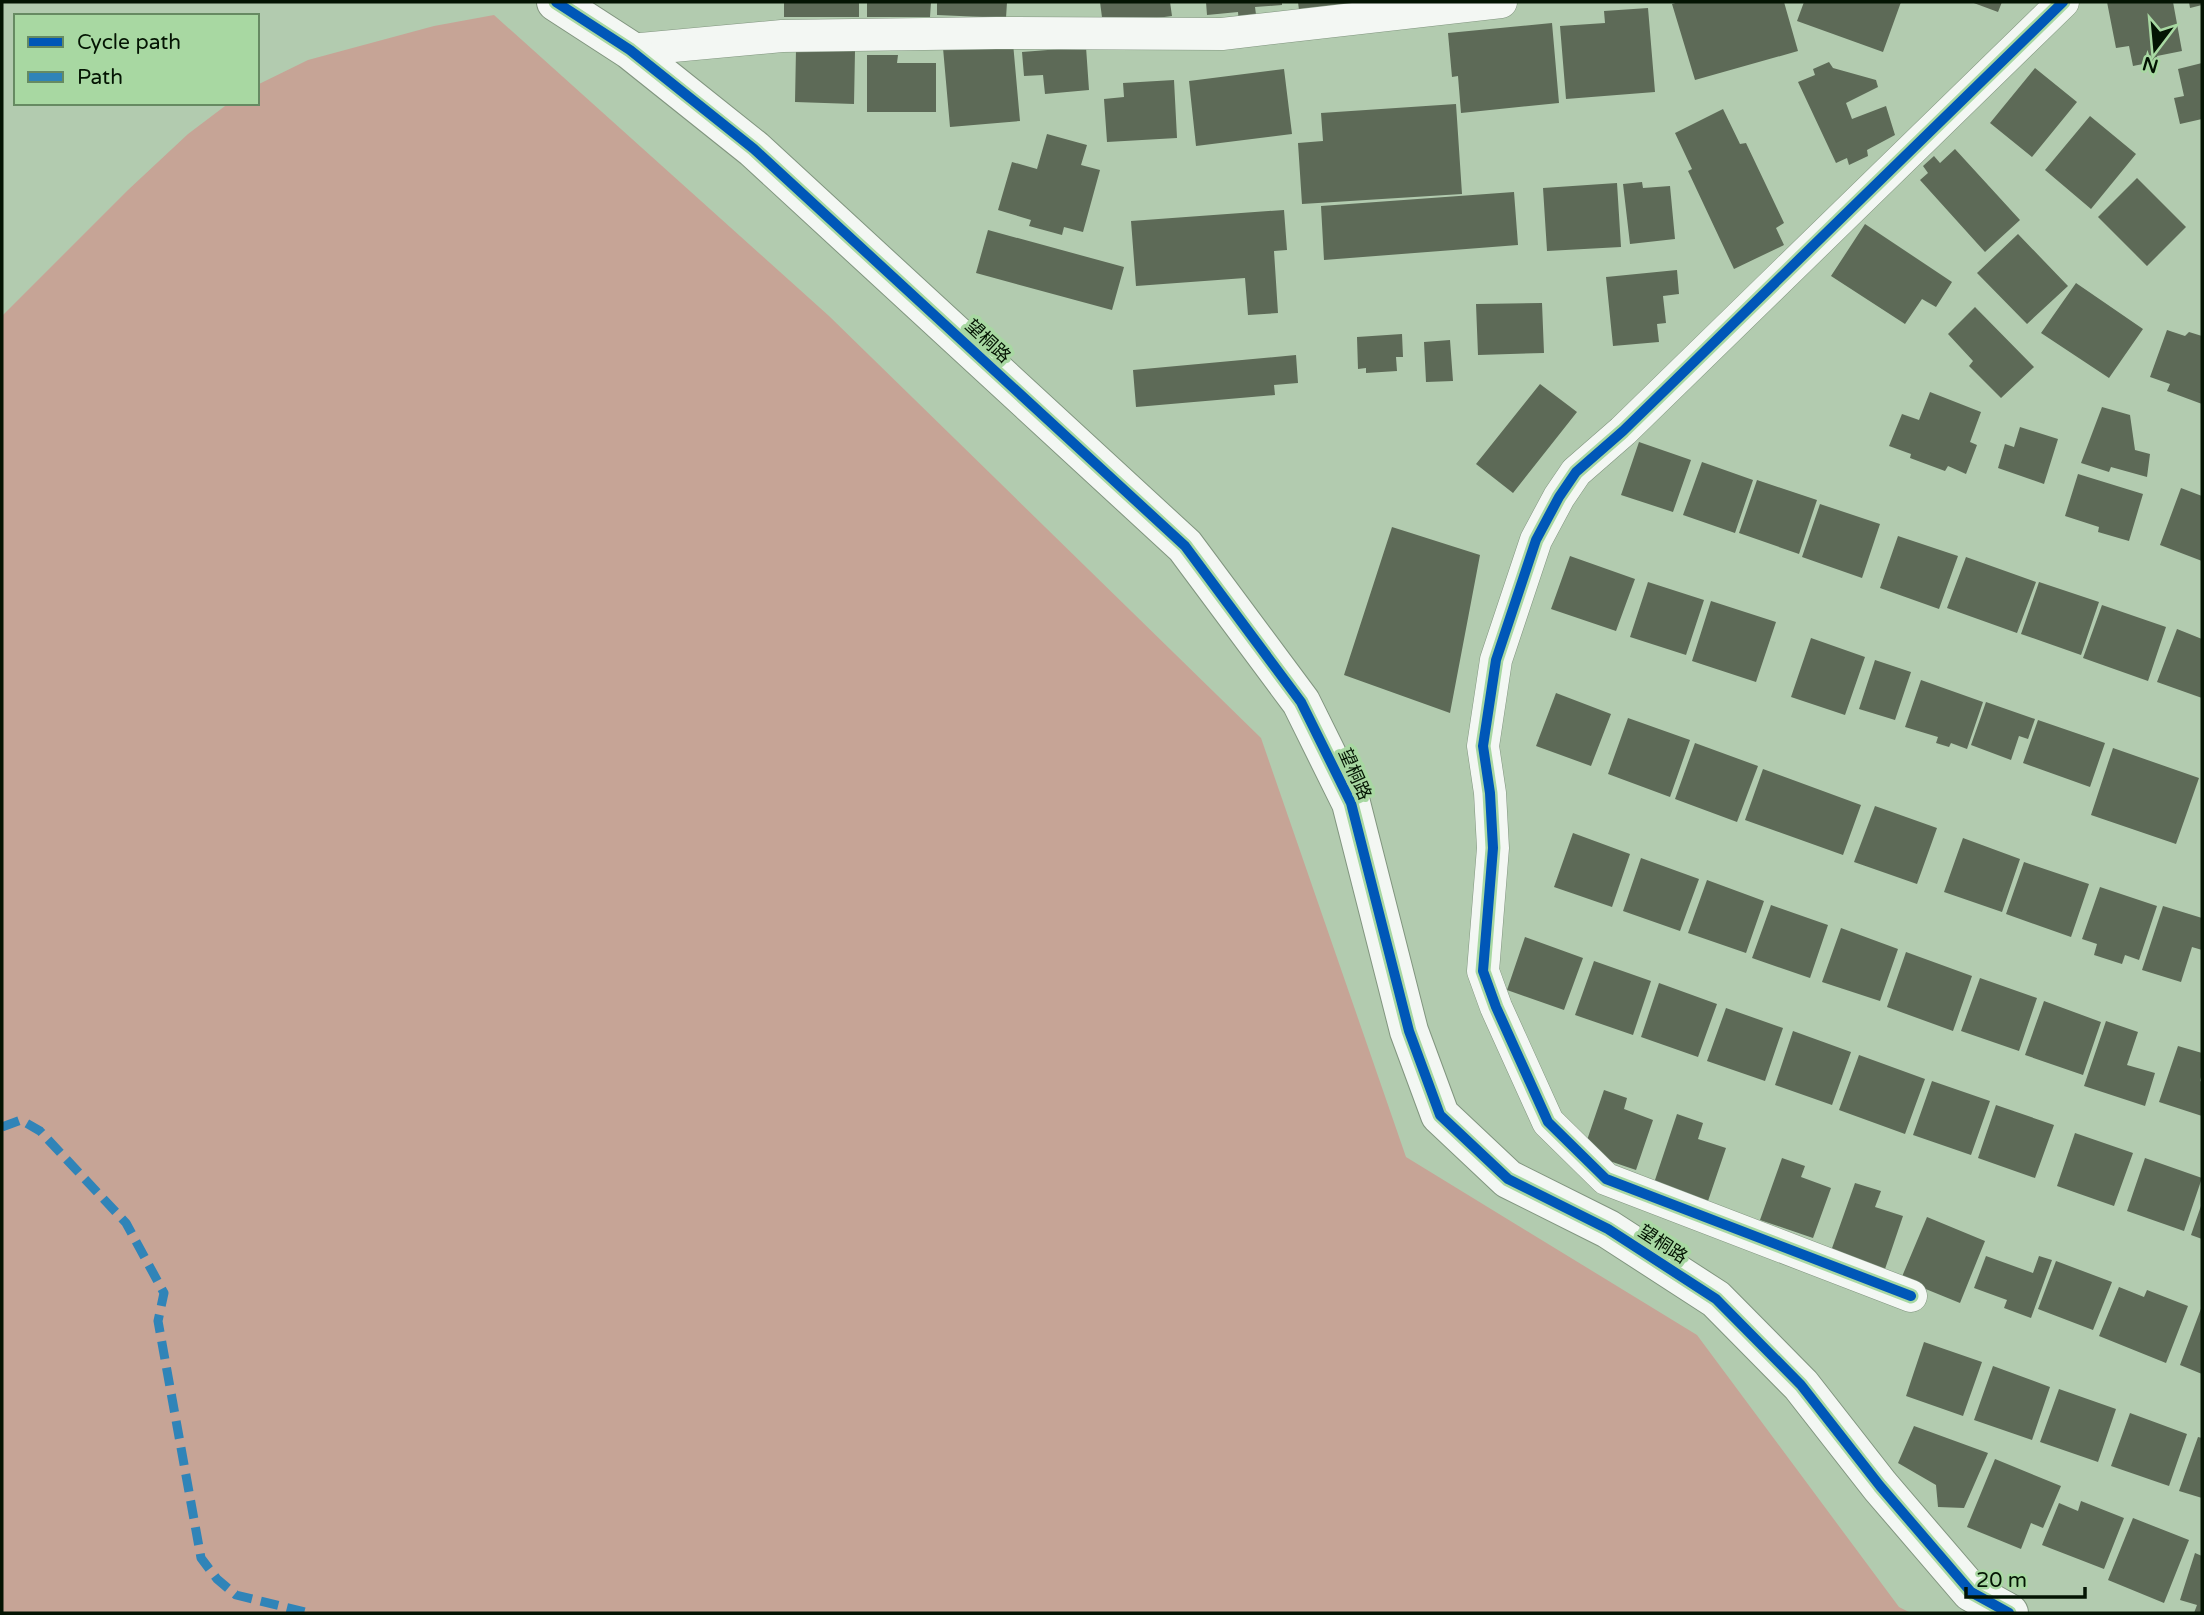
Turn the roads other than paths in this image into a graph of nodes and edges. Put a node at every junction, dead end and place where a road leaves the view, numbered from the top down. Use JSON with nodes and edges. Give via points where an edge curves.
{"nodes":[{"id":1,"x":556,"y":2,"type":"edge"},
{"id":2,"x":1501,"y":2,"type":"edge"},
{"id":3,"x":2063,"y":2,"type":"edge"},
{"id":4,"x":631,"y":50,"type":"junction"},
{"id":5,"x":1910,"y":1296,"type":"dead end"},
{"id":6,"x":2009,"y":1613,"type":"edge"}],
"edges":[{"from":1,"to":4,"type":"main road","name":"望桐路"},
{"from":2,"to":4,"type":"street","via":[[1223,34],[782,36]]},
{"from":3,"to":5,"type":"street","via":[[1576,472],[1536,540],[1496,660],[1483,746],[1493,848],[1483,971],[1548,1122],[1606,1179]]},
{"from":4,"to":6,"type":"main road","name":"望桐路","via":[[754,149],[1185,546],[1301,702],[1351,803],[1409,1031],[1440,1115],[1508,1179],[1608,1229],[1716,1299],[1801,1385],[1971,1592]]}]}
